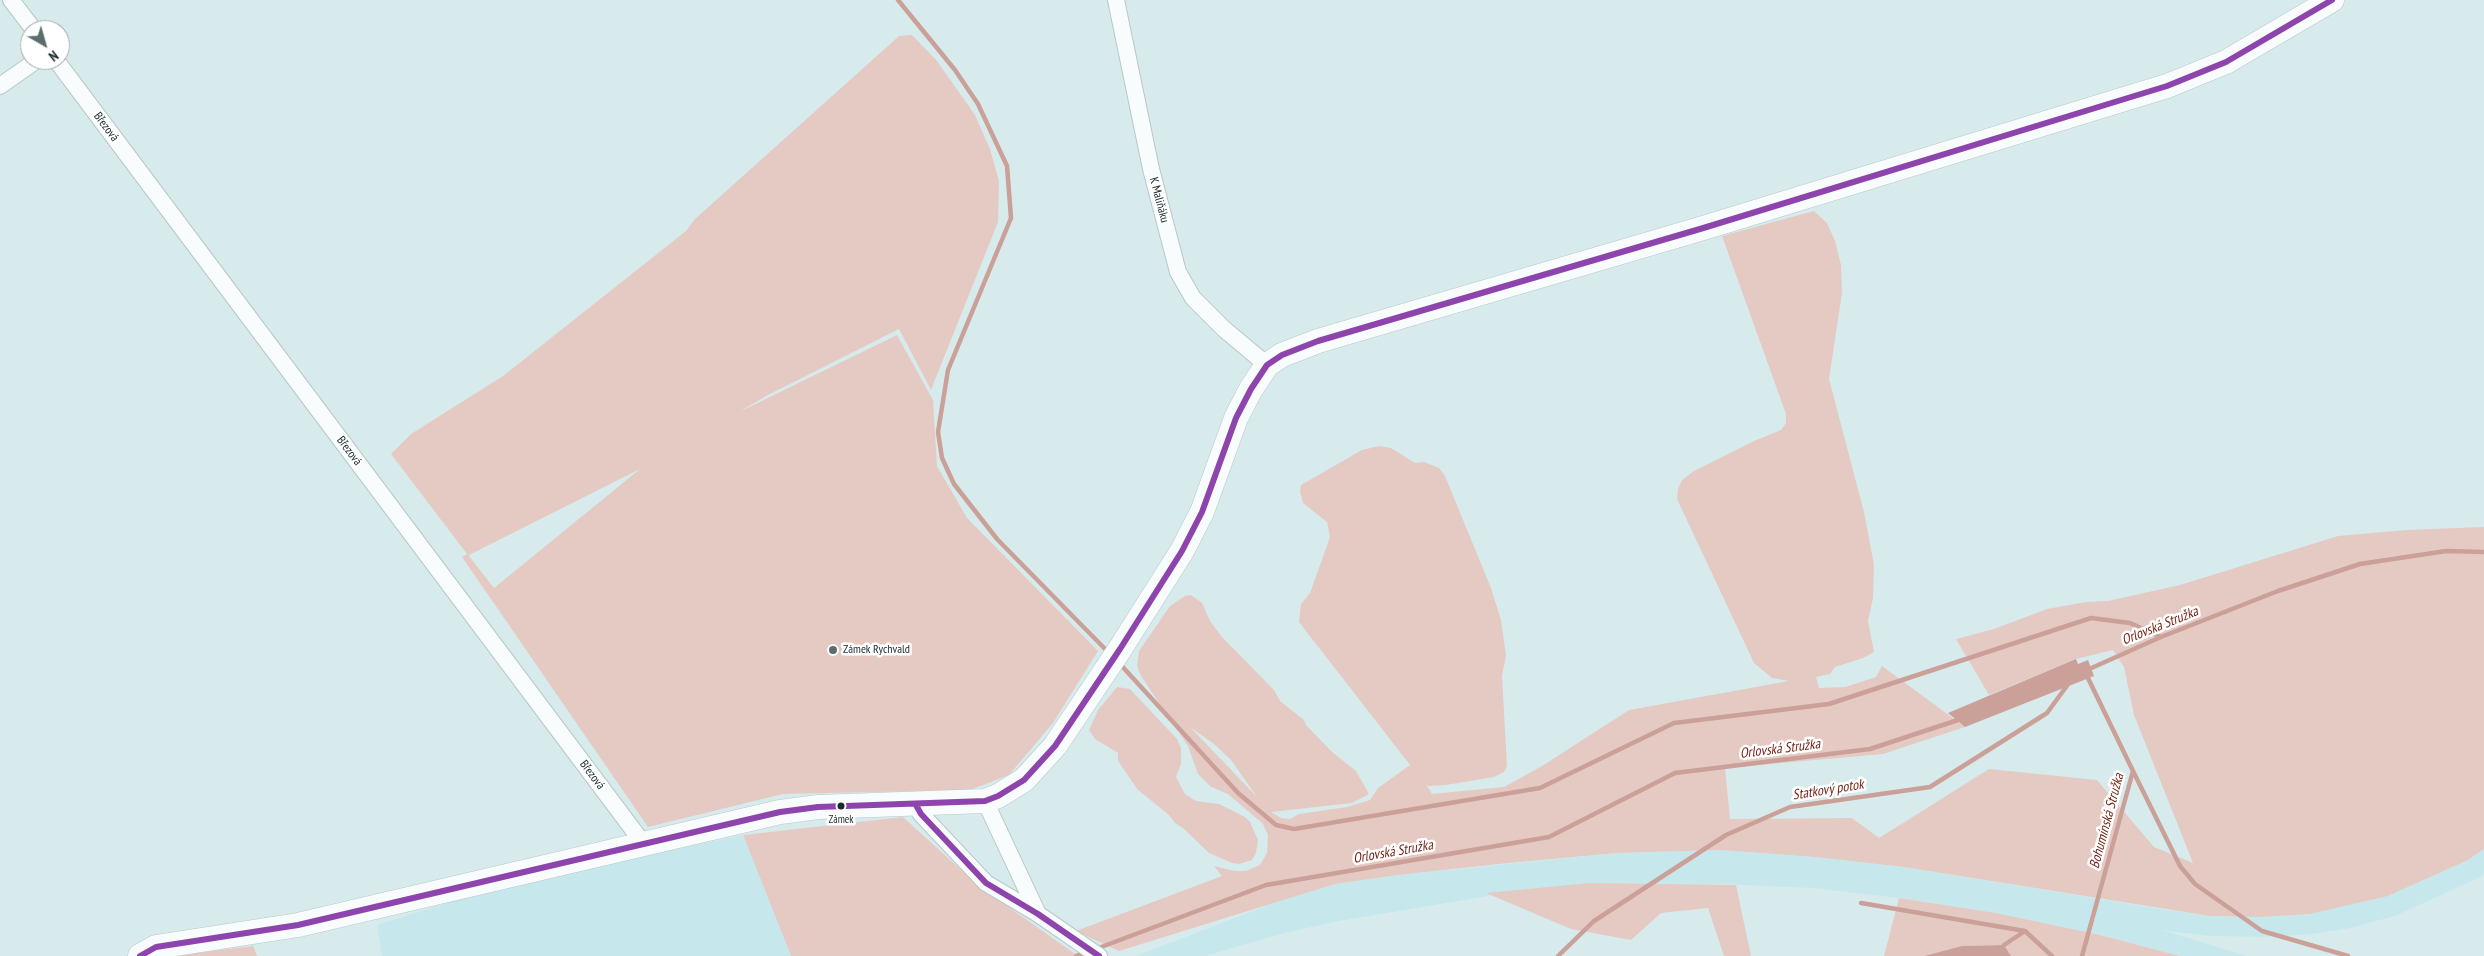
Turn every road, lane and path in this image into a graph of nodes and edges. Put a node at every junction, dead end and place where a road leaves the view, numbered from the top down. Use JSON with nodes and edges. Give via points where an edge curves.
{"nodes":[{"id":1,"x":11,"y":0,"type":"edge"},
{"id":2,"x":1116,"y":0,"type":"edge"},
{"id":3,"x":2332,"y":0,"type":"edge"},
{"id":4,"x":26,"y":20,"type":"edge"},
{"id":5,"x":23,"y":70,"type":"edge"},
{"id":6,"x":63,"y":70,"type":"edge"},
{"id":7,"x":0,"y":86,"type":"edge"},
{"id":8,"x":1267,"y":365,"type":"junction"},
{"id":9,"x":985,"y":801,"type":"junction"},
{"id":10,"x":916,"y":805,"type":"junction"},
{"id":11,"x":642,"y":843,"type":"junction"},
{"id":12,"x":1038,"y":914,"type":"junction"},
{"id":13,"x":1098,"y":955,"type":"edge"},
{"id":14,"x":140,"y":956,"type":"edge"}],
"edges":[{"from":1,"to":4,"type":"street"},
{"from":2,"to":8,"type":"street","name":"K Maliňáku","via":[[1151,169],[1178,272],[1193,298]]},
{"from":3,"to":8,"type":"main road","via":[[2226,62],[2167,86],[1318,341],[1282,355]]},
{"from":5,"to":7,"type":"street"},
{"from":6,"to":11,"type":"street","name":"Březová"},
{"from":8,"to":9,"type":"main road","via":[[1236,418],[1202,512],[1182,551],[1114,657],[1055,746],[1034,771],[1017,786]]},
{"from":9,"to":10,"type":"main road"},
{"from":9,"to":12,"type":"street"},
{"from":10,"to":11,"type":"main road","via":[[796,809]]},
{"from":10,"to":12,"type":"street","via":[[986,883]]},
{"from":11,"to":14,"type":"main road","via":[[298,925],[156,947]]},
{"from":12,"to":13,"type":"street"}]}
